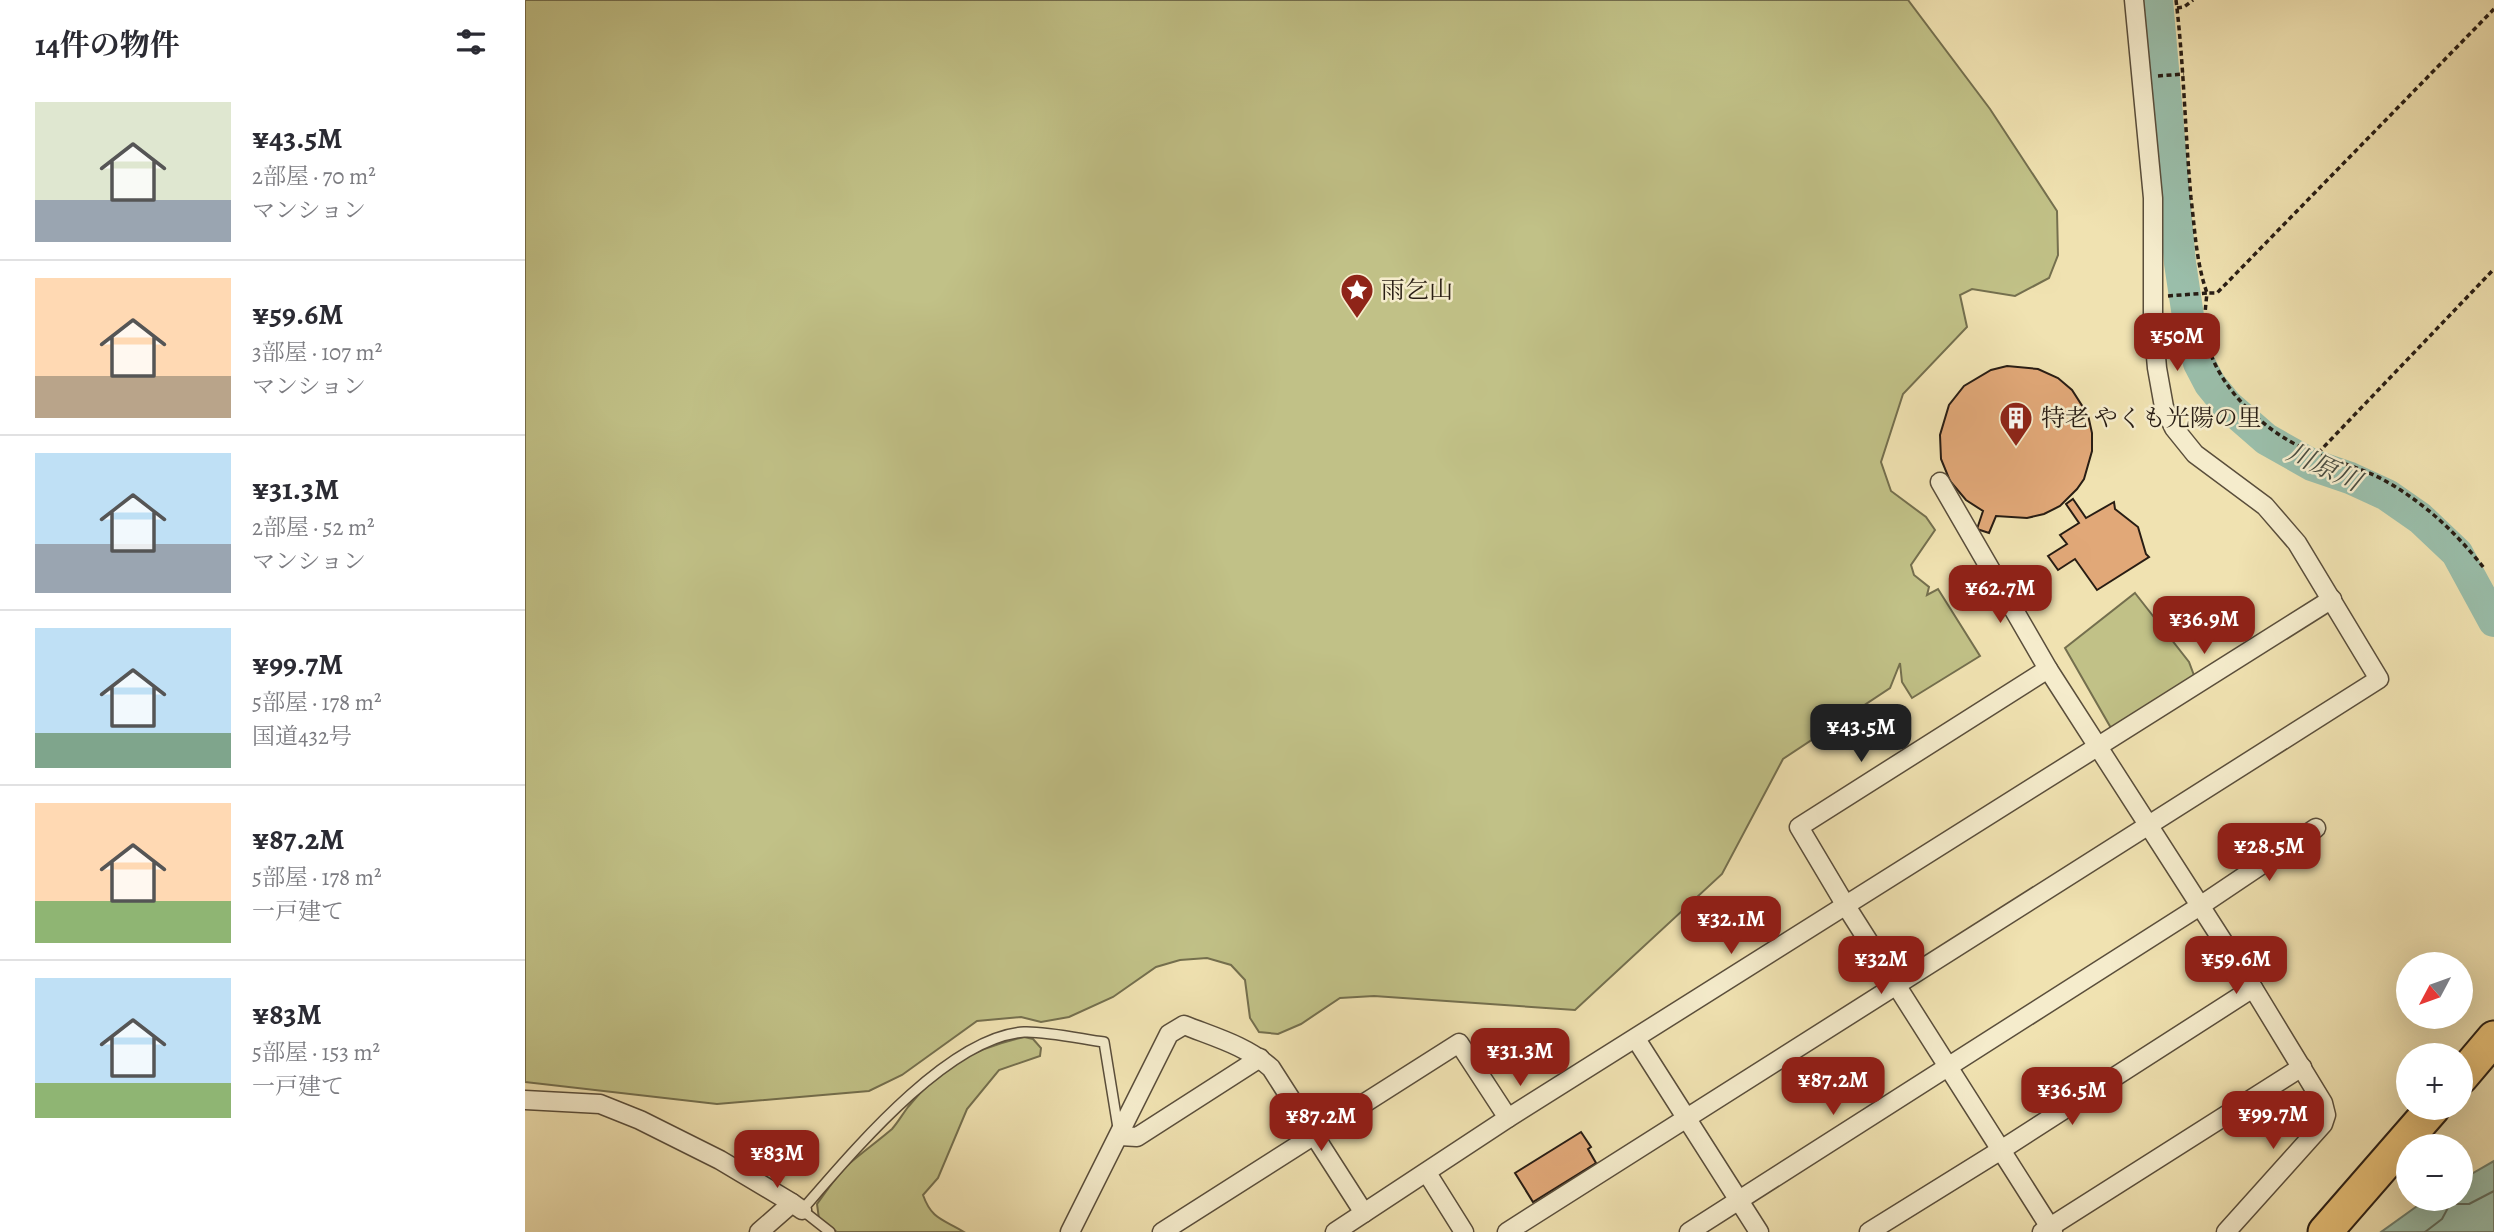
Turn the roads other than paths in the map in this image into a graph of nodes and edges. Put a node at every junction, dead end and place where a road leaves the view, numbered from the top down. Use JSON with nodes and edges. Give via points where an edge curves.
{"nodes":[{"id":1,"x":2134,"y":0,"type":"edge"},
{"id":2,"x":1940,"y":482,"type":"dead end"},
{"id":3,"x":2332,"y":599,"type":"junction"},
{"id":4,"x":2048,"y":669,"type":"junction"},
{"id":5,"x":2098,"y":746,"type":"junction"},
{"id":6,"x":2147,"y":825,"type":"junction"},
{"id":7,"x":2316,"y":828,"type":"dead end"},
{"id":8,"x":1846,"y":906,"type":"junction"},
{"id":9,"x":2200,"y":906,"type":"junction"},
{"id":10,"x":1897,"y":986,"type":"junction"},
{"id":11,"x":2253,"y":988,"type":"junction"},
{"id":12,"x":1636,"y":1038,"type":"junction"},
{"id":13,"x":2494,"y":1038,"type":"edge"},
{"id":14,"x":1260,"y":1058,"type":"junction"},
{"id":15,"x":2473,"y":1063,"type":"edge"},
{"id":16,"x":1948,"y":1066,"type":"junction"},
{"id":17,"x":2302,"y":1068,"type":"junction"},
{"id":18,"x":525,"y":1100,"type":"edge"},
{"id":19,"x":1508,"y":1118,"type":"junction"},
{"id":20,"x":1686,"y":1119,"type":"junction"},
{"id":21,"x":2423,"y":1120,"type":"edge"},
{"id":22,"x":1315,"y":1134,"type":"junction"},
{"id":23,"x":1120,"y":1136,"type":"junction"},
{"id":24,"x":2001,"y":1150,"type":"junction"},
{"id":25,"x":1427,"y":1173,"type":"junction"},
{"id":26,"x":1739,"y":1200,"type":"junction"},
{"id":27,"x":797,"y":1206,"type":"junction"},
{"id":28,"x":1364,"y":1213,"type":"junction"},
{"id":29,"x":2242,"y":1214,"type":"junction"},
{"id":30,"x":2048,"y":1230,"type":"edge"},
{"id":31,"x":759,"y":1232,"type":"edge"},
{"id":32,"x":830,"y":1232,"type":"edge"},
{"id":33,"x":1070,"y":1232,"type":"edge"},
{"id":34,"x":1162,"y":1232,"type":"edge"},
{"id":35,"x":1335,"y":1232,"type":"edge"},
{"id":36,"x":1464,"y":1232,"type":"edge"},
{"id":37,"x":1507,"y":1232,"type":"edge"},
{"id":38,"x":1689,"y":1232,"type":"edge"},
{"id":39,"x":1759,"y":1232,"type":"edge"},
{"id":40,"x":1869,"y":1232,"type":"edge"},
{"id":41,"x":2214,"y":1232,"type":"edge"},
{"id":42,"x":2227,"y":1232,"type":"edge"},
{"id":43,"x":2325,"y":1232,"type":"edge"}],
"edges":[{"from":1,"to":3,"type":"street","via":[[2153,198],[2153,310],[2164,407],[2195,454],[2265,506],[2297,543]]},
{"from":2,"to":4,"type":"street"},
{"from":3,"to":5,"type":"street"},
{"from":3,"to":6,"type":"street","via":[[2379,679]]},
{"from":4,"to":5,"type":"street"},
{"from":4,"to":8,"type":"street","via":[[1799,827]]},
{"from":5,"to":6,"type":"street"},
{"from":5,"to":8,"type":"street"},
{"from":6,"to":9,"type":"street"},
{"from":6,"to":10,"type":"street"},
{"from":7,"to":9,"type":"street"},
{"from":8,"to":10,"type":"street"},
{"from":8,"to":12,"type":"street"},
{"from":9,"to":11,"type":"street"},
{"from":9,"to":16,"type":"street"},
{"from":10,"to":16,"type":"street"},
{"from":10,"to":20,"type":"street"},
{"from":11,"to":17,"type":"street"},
{"from":11,"to":24,"type":"street"},
{"from":12,"to":19,"type":"street"},
{"from":12,"to":20,"type":"street"},
{"from":13,"to":15,"type":"highway"},
{"from":14,"to":22,"type":"street"},
{"from":14,"to":23,"type":"street","via":[[1137,1138]]},
{"from":14,"to":23,"type":"street","via":[[1184,1025],[1169,1034]]},
{"from":16,"to":24,"type":"street"},
{"from":16,"to":26,"type":"street"},
{"from":17,"to":29,"type":"street","via":[[2323,1102],[2323,1124]]},
{"from":17,"to":30,"type":"street"},
{"from":18,"to":27,"type":"street","via":[[600,1104],[720,1160]]},
{"from":19,"to":22,"type":"street","via":[[1459,1043]]},
{"from":19,"to":25,"type":"street"},
{"from":20,"to":26,"type":"street"},
{"from":20,"to":37,"type":"street"},
{"from":21,"to":43,"type":"highway"},
{"from":22,"to":28,"type":"street"},
{"from":22,"to":34,"type":"street"},
{"from":23,"to":27,"type":"lane","via":[[1104,1042],[1024,1032],[987,1041],[952,1060]]},
{"from":23,"to":33,"type":"street"},
{"from":24,"to":30,"type":"street"},
{"from":24,"to":40,"type":"street"},
{"from":25,"to":28,"type":"street"},
{"from":25,"to":36,"type":"street"},
{"from":26,"to":38,"type":"street"},
{"from":26,"to":39,"type":"street"},
{"from":27,"to":31,"type":"street"},
{"from":27,"to":32,"type":"lane"},
{"from":28,"to":35,"type":"street"},
{"from":29,"to":41,"type":"street"},
{"from":29,"to":42,"type":"street"}]}
